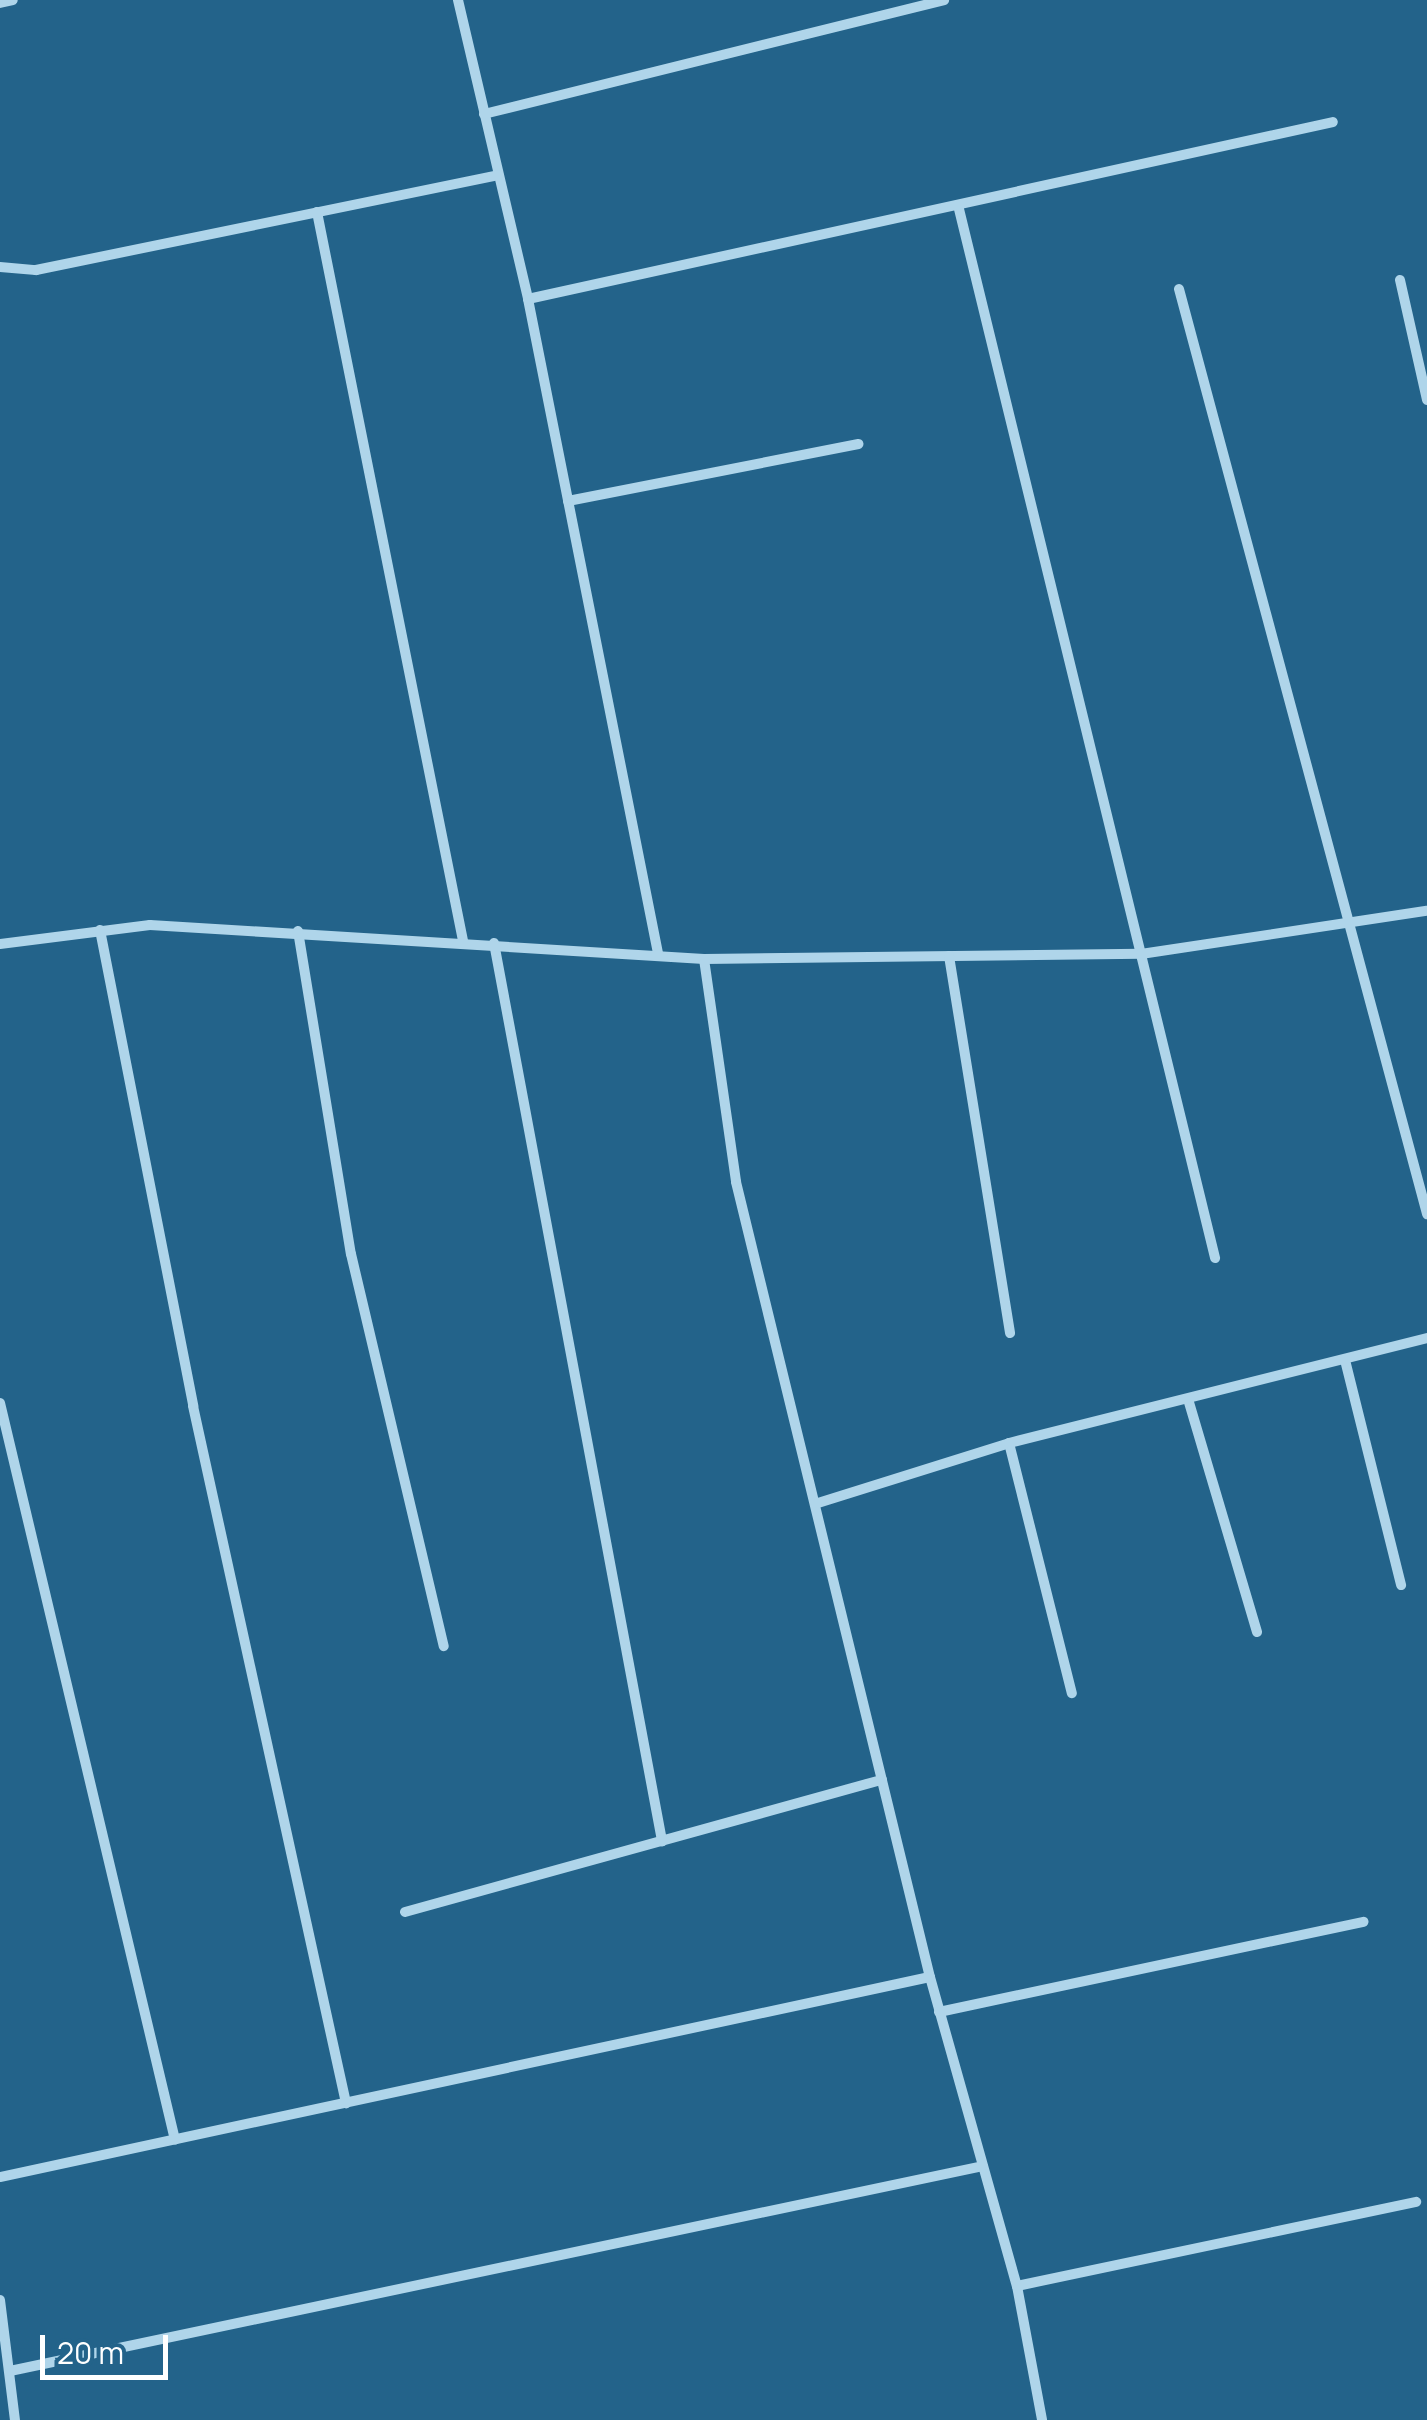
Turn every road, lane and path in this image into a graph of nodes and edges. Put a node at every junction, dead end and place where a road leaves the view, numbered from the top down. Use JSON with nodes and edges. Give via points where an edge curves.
{"nodes":[{"id":1,"x":14,"y":0,"type":"edge"},
{"id":2,"x":458,"y":0,"type":"edge"},
{"id":3,"x":944,"y":0,"type":"edge"},
{"id":4,"x":0,"y":3,"type":"edge"},
{"id":5,"x":484,"y":114,"type":"junction"},
{"id":6,"x":1333,"y":122,"type":"dead end"},
{"id":7,"x":498,"y":174,"type":"junction"},
{"id":8,"x":958,"y":205,"type":"junction"},
{"id":9,"x":317,"y":212,"type":"junction"},
{"id":10,"x":0,"y":268,"type":"edge"},
{"id":11,"x":1400,"y":280,"type":"dead end"},
{"id":12,"x":1179,"y":289,"type":"dead end"},
{"id":13,"x":528,"y":299,"type":"junction"},
{"id":14,"x":1427,"y":400,"type":"edge"},
{"id":15,"x":858,"y":444,"type":"dead end"},
{"id":16,"x":568,"y":502,"type":"junction"},
{"id":17,"x":1427,"y":911,"type":"edge"},
{"id":18,"x":1348,"y":926,"type":"junction"},
{"id":19,"x":100,"y":930,"type":"junction"},
{"id":20,"x":298,"y":931,"type":"junction"},
{"id":21,"x":463,"y":941,"type":"junction"},
{"id":22,"x":0,"y":944,"type":"edge"},
{"id":23,"x":494,"y":944,"type":"junction"},
{"id":24,"x":658,"y":953,"type":"junction"},
{"id":25,"x":1141,"y":954,"type":"junction"},
{"id":26,"x":949,"y":956,"type":"junction"},
{"id":27,"x":704,"y":959,"type":"junction"},
{"id":28,"x":1427,"y":1214,"type":"edge"},
{"id":29,"x":1215,"y":1258,"type":"dead end"},
{"id":30,"x":1010,"y":1333,"type":"dead end"},
{"id":31,"x":1427,"y":1338,"type":"edge"},
{"id":32,"x":1344,"y":1360,"type":"junction"},
{"id":33,"x":1188,"y":1399,"type":"junction"},
{"id":34,"x":0,"y":1403,"type":"edge"},
{"id":35,"x":1009,"y":1443,"type":"junction"},
{"id":36,"x":818,"y":1502,"type":"junction"},
{"id":37,"x":1401,"y":1585,"type":"dead end"},
{"id":38,"x":1257,"y":1632,"type":"dead end"},
{"id":39,"x":444,"y":1646,"type":"dead end"},
{"id":40,"x":1072,"y":1693,"type":"dead end"},
{"id":41,"x":882,"y":1780,"type":"junction"},
{"id":42,"x":662,"y":1841,"type":"junction"},
{"id":43,"x":406,"y":1912,"type":"dead end"},
{"id":44,"x":1364,"y":1922,"type":"dead end"},
{"id":45,"x":930,"y":1977,"type":"junction"},
{"id":46,"x":939,"y":2012,"type":"junction"},
{"id":47,"x":346,"y":2103,"type":"junction"},
{"id":48,"x":176,"y":2140,"type":"junction"},
{"id":49,"x":983,"y":2166,"type":"junction"},
{"id":50,"x":0,"y":2177,"type":"edge"},
{"id":51,"x":1416,"y":2202,"type":"dead end"},
{"id":52,"x":1017,"y":2286,"type":"junction"},
{"id":53,"x":0,"y":2300,"type":"edge"},
{"id":54,"x":10,"y":2371,"type":"junction"},
{"id":55,"x":15,"y":2420,"type":"edge"},
{"id":56,"x":1042,"y":2420,"type":"edge"}],
"edges":[{"from":1,"to":4,"type":"street"},
{"from":2,"to":5,"type":"street"},
{"from":3,"to":5,"type":"street"},
{"from":5,"to":7,"type":"street"},
{"from":6,"to":8,"type":"street"},
{"from":7,"to":9,"type":"street"},
{"from":7,"to":13,"type":"street"},
{"from":8,"to":13,"type":"street"},
{"from":8,"to":25,"type":"street"},
{"from":9,"to":10,"type":"street","via":[[36,270]]},
{"from":9,"to":21,"type":"street"},
{"from":11,"to":14,"type":"street"},
{"from":12,"to":18,"type":"street"},
{"from":13,"to":16,"type":"street"},
{"from":15,"to":16,"type":"street"},
{"from":16,"to":24,"type":"street"},
{"from":17,"to":18,"type":"street"},
{"from":18,"to":25,"type":"street"},
{"from":18,"to":28,"type":"street"},
{"from":19,"to":20,"type":"street","via":[[150,925]]},
{"from":19,"to":22,"type":"street"},
{"from":19,"to":47,"type":"street","via":[[192,1406]]},
{"from":20,"to":21,"type":"street"},
{"from":20,"to":39,"type":"street","via":[[351,1254]]},
{"from":21,"to":23,"type":"street"},
{"from":23,"to":24,"type":"street"},
{"from":23,"to":42,"type":"street"},
{"from":24,"to":27,"type":"street"},
{"from":25,"to":26,"type":"street"},
{"from":25,"to":29,"type":"street"},
{"from":26,"to":27,"type":"street"},
{"from":26,"to":30,"type":"street"},
{"from":27,"to":36,"type":"street","via":[[736,1182]]},
{"from":31,"to":32,"type":"street"},
{"from":32,"to":33,"type":"street"},
{"from":32,"to":37,"type":"street"},
{"from":33,"to":35,"type":"street"},
{"from":33,"to":38,"type":"street"},
{"from":34,"to":48,"type":"street"},
{"from":35,"to":36,"type":"street"},
{"from":35,"to":40,"type":"street"},
{"from":36,"to":41,"type":"street"},
{"from":41,"to":42,"type":"street"},
{"from":41,"to":45,"type":"street"},
{"from":42,"to":43,"type":"street"},
{"from":44,"to":46,"type":"street"},
{"from":45,"to":46,"type":"street"},
{"from":45,"to":47,"type":"street"},
{"from":46,"to":49,"type":"street"},
{"from":47,"to":48,"type":"street"},
{"from":48,"to":50,"type":"street"},
{"from":49,"to":52,"type":"street"},
{"from":49,"to":54,"type":"street"},
{"from":51,"to":52,"type":"street"},
{"from":52,"to":56,"type":"street"},
{"from":53,"to":54,"type":"street"},
{"from":54,"to":55,"type":"street"}]}
